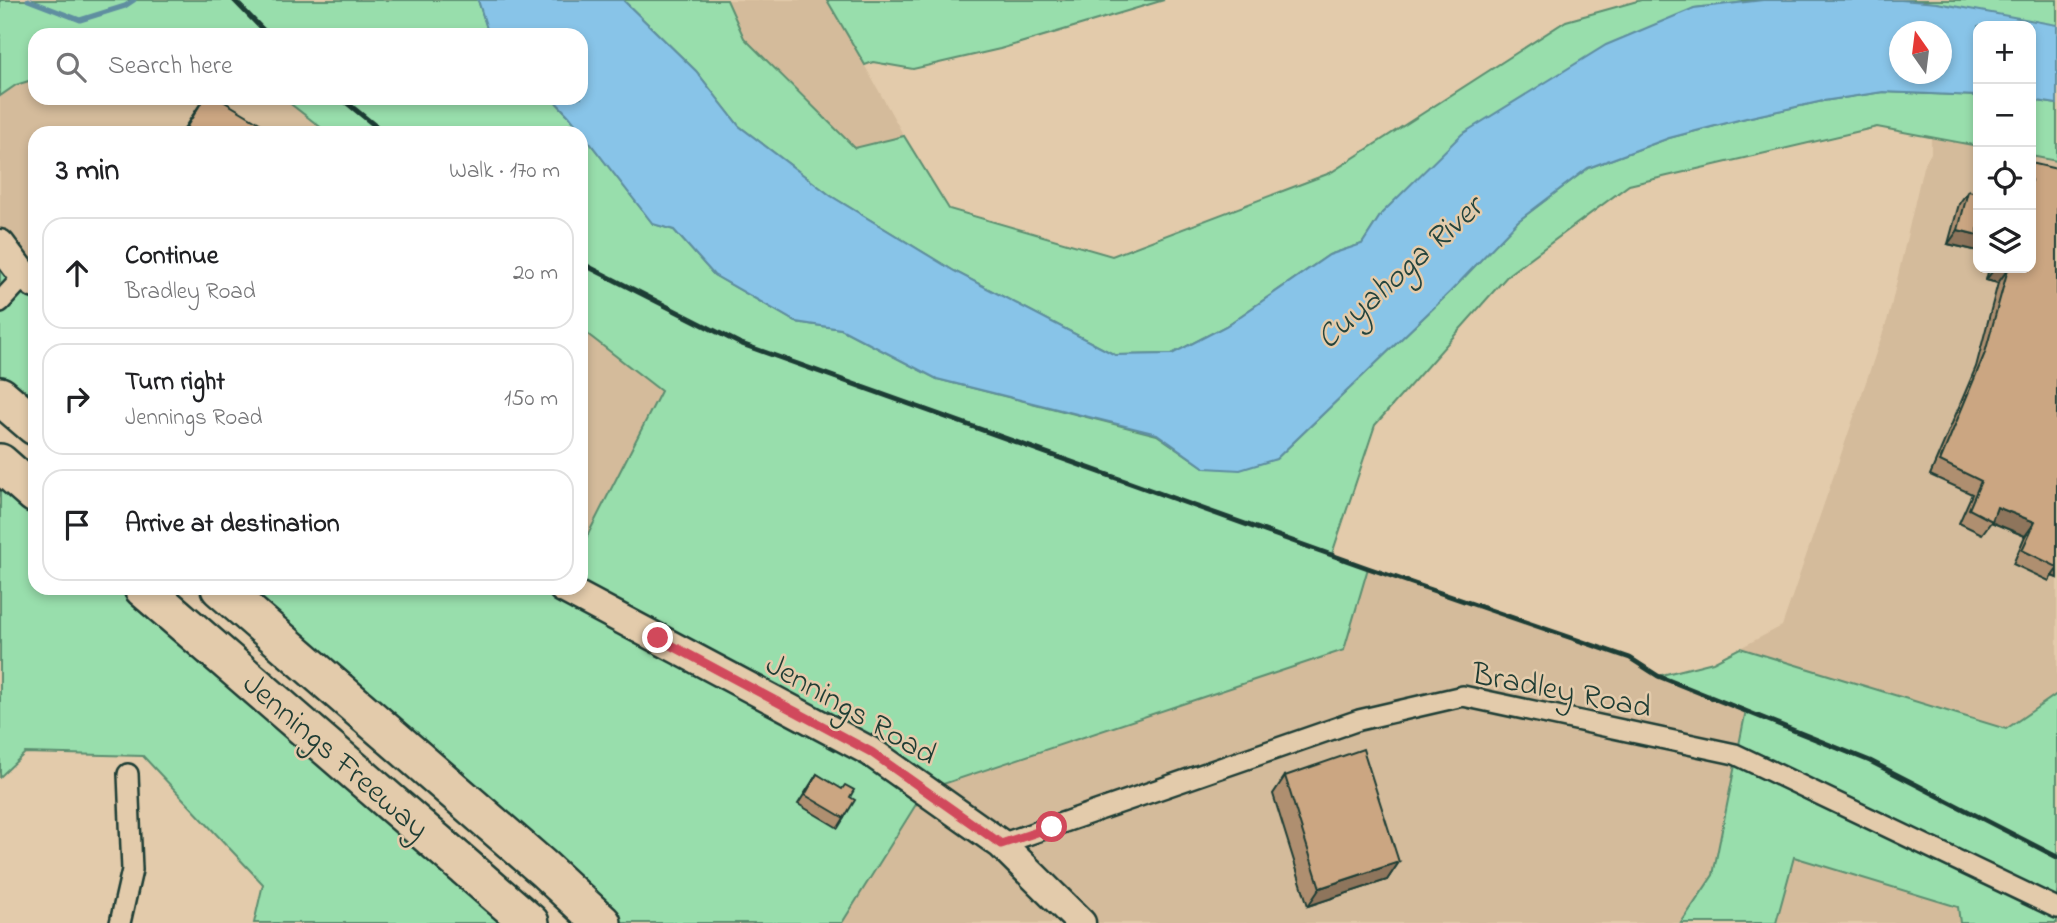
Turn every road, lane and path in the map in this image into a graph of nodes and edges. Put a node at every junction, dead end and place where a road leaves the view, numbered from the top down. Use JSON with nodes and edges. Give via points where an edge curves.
{"nodes":[{"id":1,"x":0,"y":244,"type":"edge"},
{"id":2,"x":28,"y":278,"type":"edge"},
{"id":3,"x":28,"y":281,"type":"edge"},
{"id":4,"x":0,"y":302,"type":"edge"},
{"id":5,"x":0,"y":396,"type":"edge"},
{"id":6,"x":28,"y":420,"type":"edge"},
{"id":7,"x":0,"y":463,"type":"edge"},
{"id":8,"x":28,"y":488,"type":"edge"},
{"id":9,"x":151,"y":595,"type":"edge"},
{"id":10,"x":228,"y":595,"type":"edge"},
{"id":11,"x":576,"y":595,"type":"edge"},
{"id":12,"x":128,"y":774,"type":"dead end"},
{"id":13,"x":1001,"y":844,"type":"junction"},
{"id":14,"x":2057,"y":908,"type":"edge"},
{"id":15,"x":120,"y":923,"type":"edge"},
{"id":16,"x":530,"y":923,"type":"edge"},
{"id":17,"x":602,"y":923,"type":"edge"},
{"id":18,"x":1080,"y":923,"type":"edge"}],
"edges":[{"from":1,"to":2,"type":"street"},
{"from":3,"to":4,"type":"street"},
{"from":5,"to":6,"type":"highway"},
{"from":7,"to":8,"type":"highway"},
{"from":9,"to":16,"type":"highway","name":"Jennings Freeway"},
{"from":10,"to":17,"type":"highway","name":"Jennings Freeway"},
{"from":11,"to":13,"type":"street","name":"Jennings Road","via":[[871,752]]},
{"from":12,"to":15,"type":"street","via":[[132,870]]},
{"from":13,"to":14,"type":"street","name":"Bradley Road","via":[[1359,720],[1463,696],[1735,754]]},
{"from":13,"to":18,"type":"street","name":"Jennings Road"}]}
